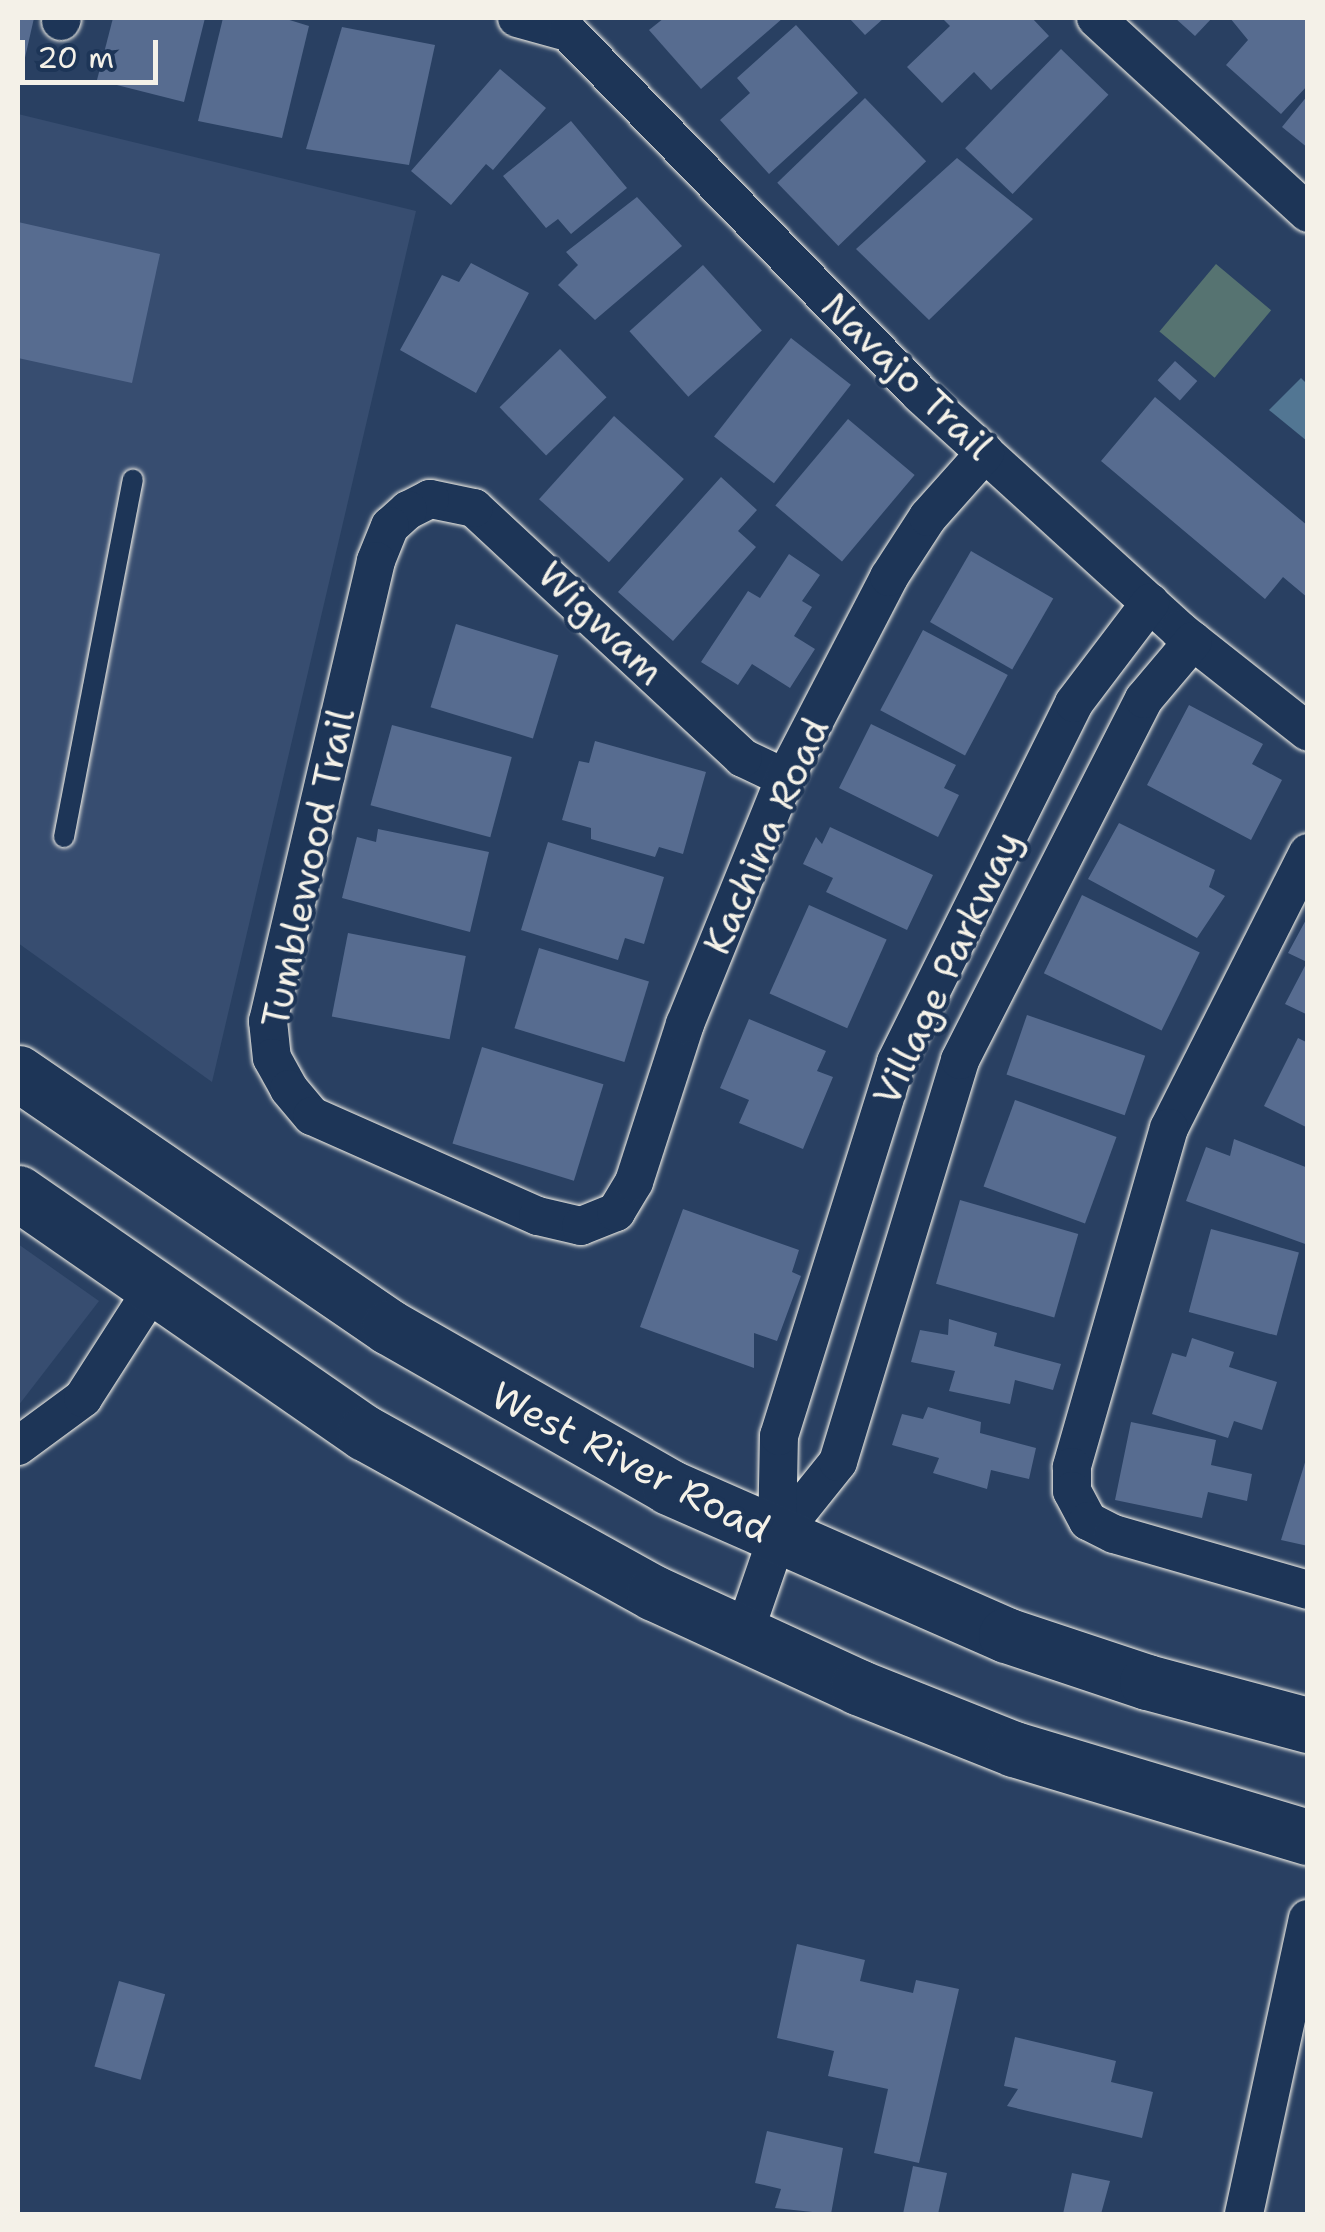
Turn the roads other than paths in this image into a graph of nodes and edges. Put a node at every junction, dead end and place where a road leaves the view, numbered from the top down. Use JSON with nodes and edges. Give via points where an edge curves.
{"nodes":[{"id":1,"x":517,"y":18,"type":"edge"},
{"id":2,"x":1096,"y":18,"type":"edge"},
{"id":3,"x":1308,"y":214,"type":"edge"},
{"id":4,"x":984,"y":453,"type":"junction"},
{"id":5,"x":134,"y":480,"type":"dead end"},
{"id":6,"x":408,"y":510,"type":"joint"},
{"id":7,"x":1150,"y":603,"type":"junction"},
{"id":8,"x":1194,"y":641,"type":"junction"},
{"id":9,"x":1308,"y":732,"type":"edge"},
{"id":10,"x":785,"y":778,"type":"junction"},
{"id":11,"x":64,"y":837,"type":"dead end"},
{"id":12,"x":1308,"y":853,"type":"edge"},
{"id":13,"x":18,"y":1073,"type":"edge"},
{"id":14,"x":18,"y":1193,"type":"edge"},
{"id":15,"x":581,"y":1226,"type":"joint"},
{"id":16,"x":153,"y":1290,"type":"junction"},
{"id":17,"x":18,"y":1446,"type":"edge"},
{"id":18,"x":777,"y":1538,"type":"junction"},
{"id":19,"x":1308,"y":1590,"type":"edge"},
{"id":20,"x":743,"y":1636,"type":"junction"},
{"id":21,"x":1308,"y":1724,"type":"edge"},
{"id":22,"x":1308,"y":1837,"type":"edge"},
{"id":23,"x":1308,"y":1919,"type":"edge"},
{"id":24,"x":1244,"y":2214,"type":"edge"}],
"edges":[{"from":1,"to":4,"type":"street","name":"Navajo Trail","via":[[568,32]]},
{"from":2,"to":3,"type":"street"},
{"from":4,"to":7,"type":"street","name":"Navajo Trail"},
{"from":4,"to":10,"type":"street","name":"Kachina Road","via":[[928,518],[890,578]]},
{"from":5,"to":11,"type":"lane"},
{"from":6,"to":10,"type":"street","name":"Wigwam","via":[[430,500],[474,508],[743,758]]},
{"from":6,"to":15,"type":"street","name":"Tumblewood Trail","via":[[390,526],[376,561],[268,1021],[272,1058],[312,1116],[538,1216]]},
{"from":7,"to":8,"type":"street","name":"Navajo Trail"},
{"from":7,"to":18,"type":"street","name":"Village Parkway","via":[[1074,703],[896,1062],[779,1439]]},
{"from":8,"to":9,"type":"street","name":"Navajo Trail"},
{"from":8,"to":18,"type":"street","name":"Village Parkway","via":[[1144,699],[960,1060],[838,1462]]},
{"from":10,"to":15,"type":"street","name":"Kachina Road","via":[[685,1024],[634,1182],[616,1212]]},
{"from":12,"to":19,"type":"street","via":[[1169,1128],[1072,1467],[1072,1490],[1088,1521]]},
{"from":13,"to":18,"type":"main road","name":"West River Road","via":[[271,1252],[457,1369]]},
{"from":14,"to":16,"type":"main road"},
{"from":16,"to":17,"type":"street","via":[[83,1398]]},
{"from":16,"to":20,"type":"main road","via":[[462,1492]]},
{"from":18,"to":20,"type":"street","name":"Village Parkway"},
{"from":18,"to":21,"type":"main road","name":"West River Road","via":[[1006,1635],[1147,1682]]},
{"from":20,"to":22,"type":"main road","via":[[1014,1749]]},
{"from":23,"to":24,"type":"street"}]}
